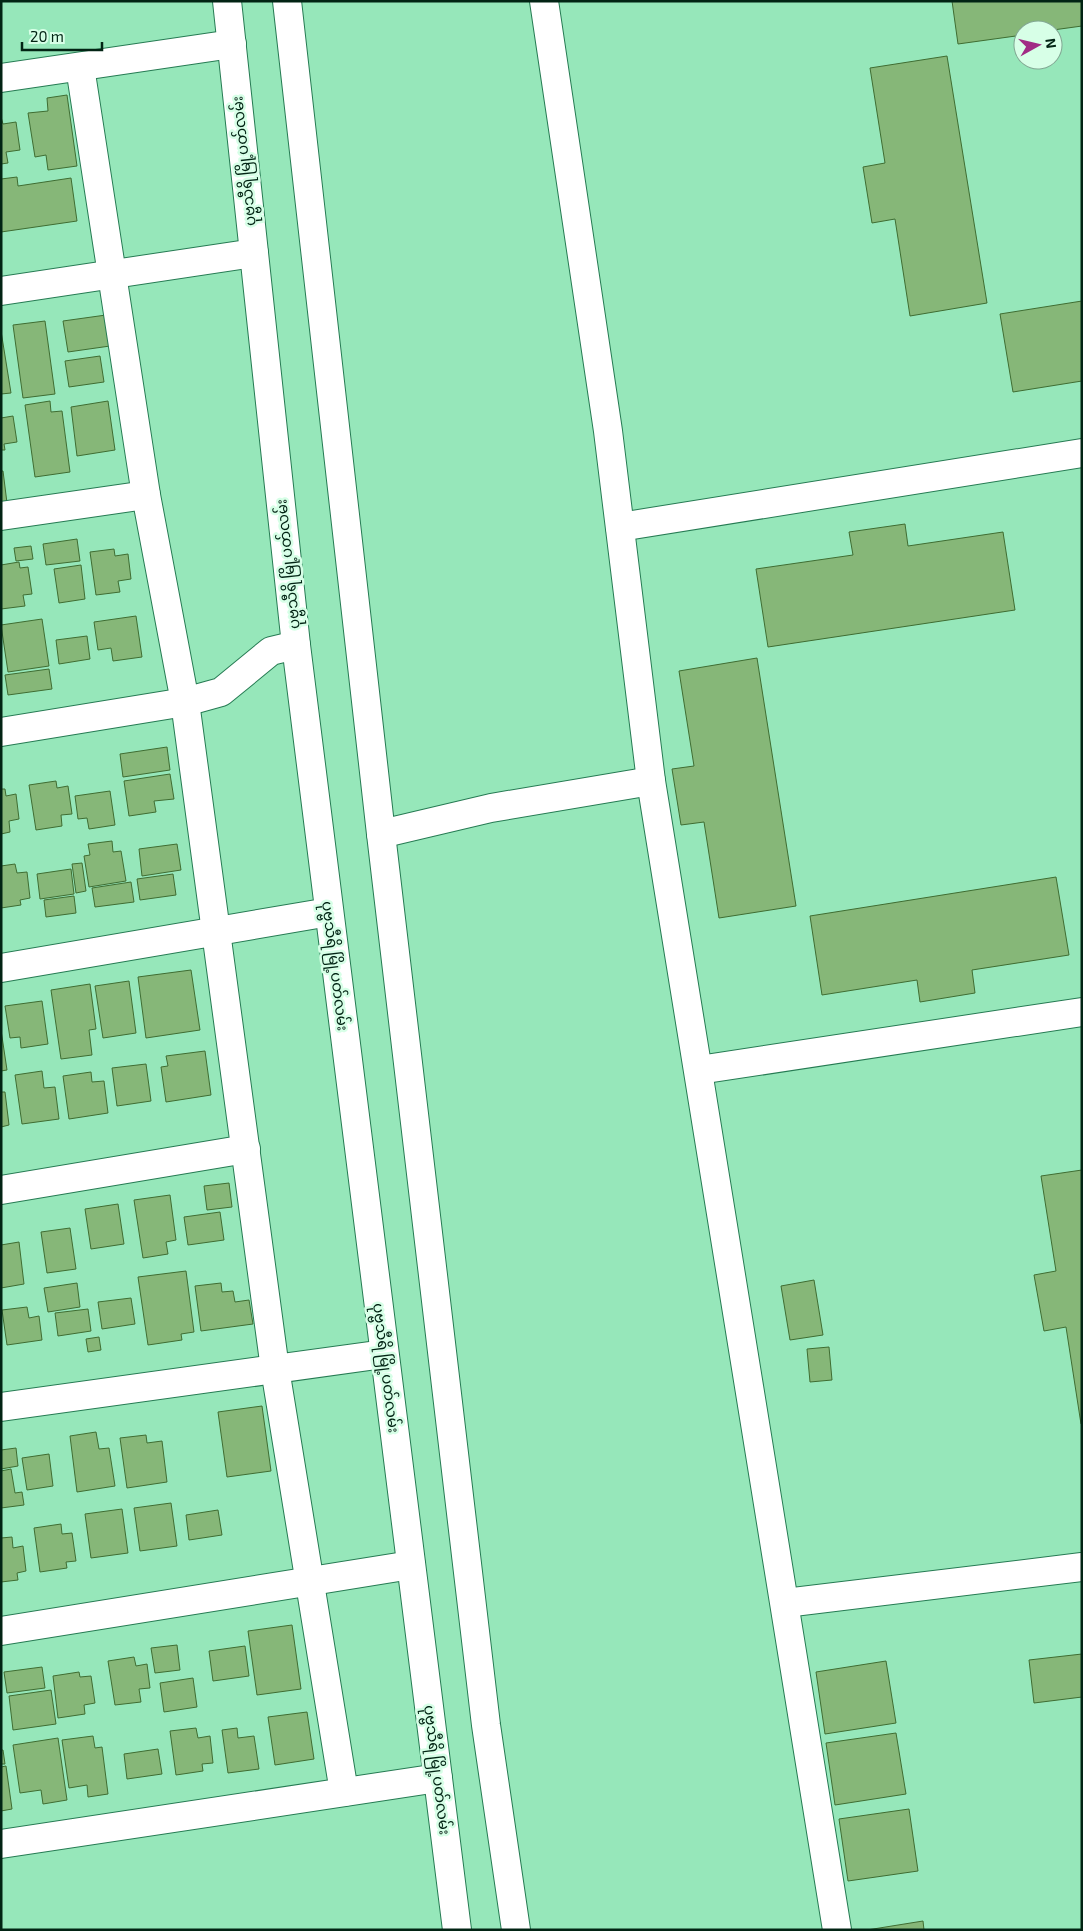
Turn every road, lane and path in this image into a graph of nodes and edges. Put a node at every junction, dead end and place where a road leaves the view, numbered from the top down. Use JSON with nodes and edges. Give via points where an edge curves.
{"nodes":[{"id":1,"x":227,"y":1,"type":"edge"},
{"id":2,"x":287,"y":1,"type":"edge"},
{"id":3,"x":544,"y":1,"type":"edge"},
{"id":4,"x":232,"y":44,"type":"junction"},
{"id":5,"x":80,"y":67,"type":"junction"},
{"id":6,"x":1,"y":78,"type":"edge"},
{"id":7,"x":254,"y":253,"type":"junction"},
{"id":8,"x":112,"y":274,"type":"junction"},
{"id":9,"x":1,"y":291,"type":"edge"},
{"id":10,"x":1082,"y":453,"type":"edge"},
{"id":11,"x":146,"y":495,"type":"junction"},
{"id":12,"x":1,"y":516,"type":"edge"},
{"id":13,"x":620,"y":527,"type":"junction"},
{"id":14,"x":296,"y":645,"type":"junction"},
{"id":15,"x":185,"y":702,"type":"junction"},
{"id":16,"x":1,"y":732,"type":"edge"},
{"id":17,"x":651,"y":781,"type":"junction"},
{"id":18,"x":380,"y":834,"type":"junction"},
{"id":19,"x":328,"y":912,"type":"junction"},
{"id":20,"x":217,"y":931,"type":"junction"},
{"id":21,"x":1,"y":968,"type":"edge"},
{"id":22,"x":1082,"y":1012,"type":"edge"},
{"id":23,"x":699,"y":1070,"type":"junction"},
{"id":24,"x":246,"y":1149,"type":"junction"},
{"id":25,"x":1,"y":1190,"type":"edge"},
{"id":26,"x":384,"y":1354,"type":"junction"},
{"id":27,"x":276,"y":1369,"type":"junction"},
{"id":28,"x":1,"y":1407,"type":"edge"},
{"id":29,"x":411,"y":1565,"type":"junction"},
{"id":30,"x":1082,"y":1567,"type":"edge"},
{"id":31,"x":310,"y":1581,"type":"junction"},
{"id":32,"x":785,"y":1603,"type":"junction"},
{"id":33,"x":1,"y":1631,"type":"edge"},
{"id":34,"x":438,"y":1778,"type":"junction"},
{"id":35,"x":344,"y":1792,"type":"junction"},
{"id":36,"x":1,"y":1844,"type":"edge"},
{"id":37,"x":457,"y":1930,"type":"edge"},
{"id":38,"x":516,"y":1930,"type":"edge"},
{"id":39,"x":837,"y":1930,"type":"edge"}],
"edges":[{"from":1,"to":4,"type":"street","name":"ပုဗ္ဗသီရိ မြို့ပတ်လမ်း"},
{"from":2,"to":18,"type":"street"},
{"from":3,"to":13,"type":"street"},
{"from":4,"to":5,"type":"street"},
{"from":4,"to":7,"type":"street","name":"ပုဗ္ဗသီရိ မြို့ပတ်လမ်း"},
{"from":5,"to":6,"type":"street"},
{"from":5,"to":8,"type":"street"},
{"from":7,"to":8,"type":"street"},
{"from":7,"to":14,"type":"street","name":"ပုဗ္ဗသီရိ မြို့ပတ်လမ်း"},
{"from":8,"to":9,"type":"street"},
{"from":8,"to":11,"type":"street"},
{"from":10,"to":13,"type":"street"},
{"from":11,"to":12,"type":"street"},
{"from":11,"to":15,"type":"street"},
{"from":13,"to":17,"type":"street"},
{"from":14,"to":15,"type":"street","via":[[271,651],[221,692]]},
{"from":14,"to":19,"type":"street","name":"ပုဗ္ဗသီရိ မြို့ပတ်လမ်း"},
{"from":15,"to":16,"type":"street"},
{"from":15,"to":20,"type":"street"},
{"from":17,"to":18,"type":"street","via":[[491,808]]},
{"from":17,"to":23,"type":"street"},
{"from":18,"to":38,"type":"street","via":[[486,1725]]},
{"from":19,"to":20,"type":"street"},
{"from":19,"to":26,"type":"street","name":"ပုဗ္ဗသီရိ မြို့ပတ်လမ်း"},
{"from":20,"to":21,"type":"street"},
{"from":20,"to":24,"type":"street"},
{"from":22,"to":23,"type":"street"},
{"from":23,"to":32,"type":"street"},
{"from":24,"to":25,"type":"street"},
{"from":24,"to":27,"type":"street"},
{"from":26,"to":27,"type":"street"},
{"from":26,"to":29,"type":"street","name":"ပုဗ္ဗသီရိ မြို့ပတ်လမ်း"},
{"from":27,"to":28,"type":"street"},
{"from":27,"to":31,"type":"street"},
{"from":29,"to":31,"type":"street"},
{"from":29,"to":34,"type":"street","name":"ပုဗ္ဗသီရိ မြို့ပတ်လမ်း"},
{"from":30,"to":32,"type":"street"},
{"from":31,"to":33,"type":"street"},
{"from":31,"to":35,"type":"street"},
{"from":32,"to":39,"type":"street"},
{"from":34,"to":35,"type":"street"},
{"from":34,"to":37,"type":"street","name":"ပုဗ္ဗသီရိ မြို့ပတ်လမ်း"},
{"from":35,"to":36,"type":"street"}]}
